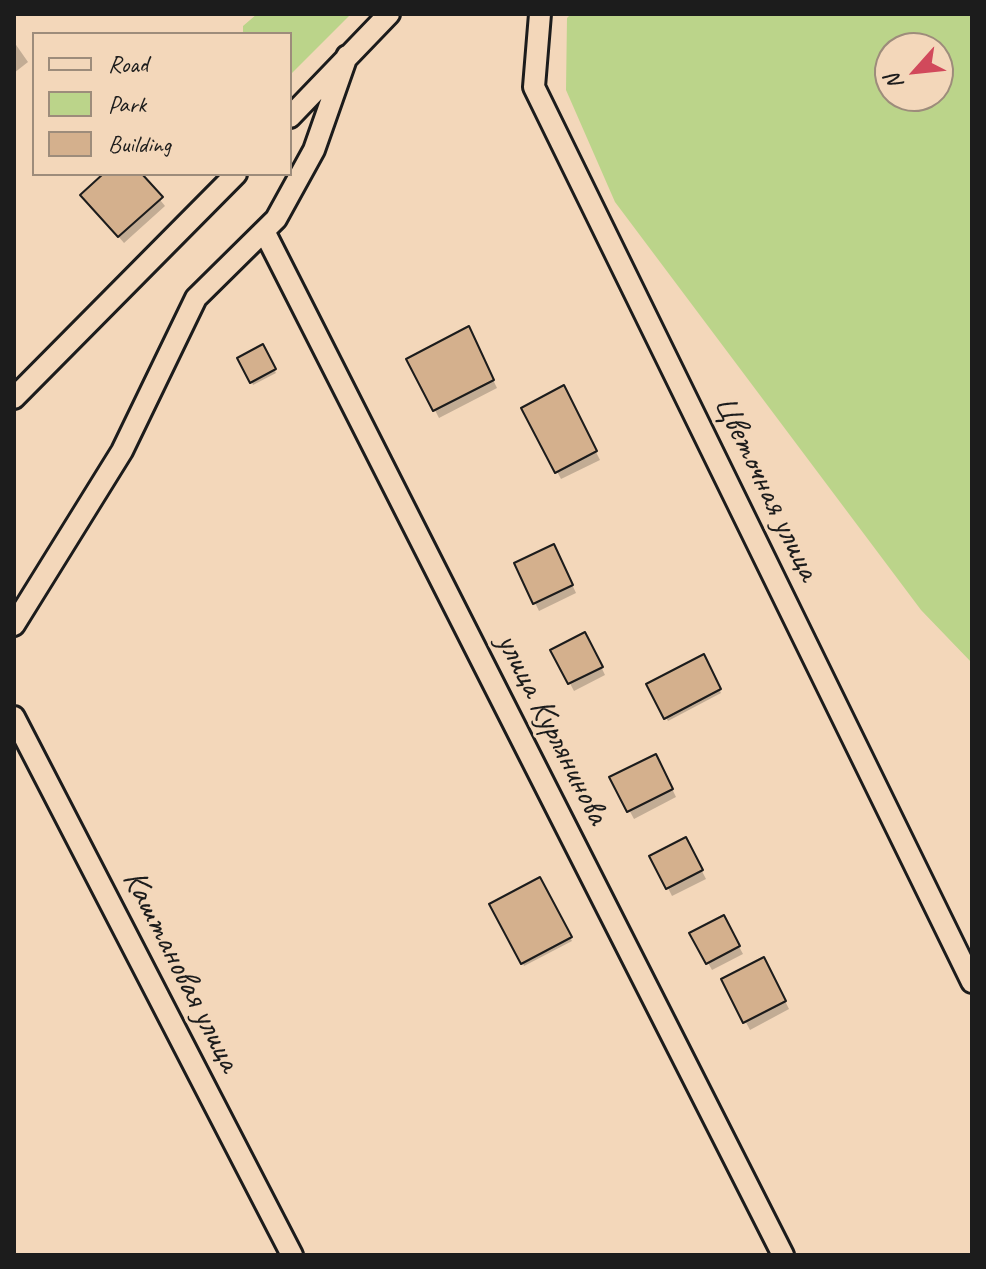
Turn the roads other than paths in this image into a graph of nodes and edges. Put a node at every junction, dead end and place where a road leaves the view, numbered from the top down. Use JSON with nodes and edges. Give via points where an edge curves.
{"nodes":[{"id":1,"x":389,"y":14,"type":"edge"},
{"id":2,"x":540,"y":14,"type":"edge"},
{"id":3,"x":347,"y":56,"type":"junction"},
{"id":4,"x":292,"y":115,"type":"edge"},
{"id":5,"x":234,"y":176,"type":"edge"},
{"id":6,"x":264,"y":231,"type":"junction"},
{"id":7,"x":14,"y":398,"type":"edge"},
{"id":8,"x":14,"y":625,"type":"edge"},
{"id":9,"x":14,"y":717,"type":"edge"},
{"id":10,"x":972,"y":982,"type":"edge"},
{"id":11,"x":292,"y":1255,"type":"edge"},
{"id":12,"x":783,"y":1255,"type":"edge"}],
"edges":[{"from":1,"to":3,"type":"street"},
{"from":2,"to":10,"type":"street","name":"Цветочная улица","via":[[534,87]]},
{"from":3,"to":4,"type":"street"},
{"from":3,"to":6,"type":"street","via":[[314,150]]},
{"from":5,"to":7,"type":"street"},
{"from":6,"to":8,"type":"street","via":[[196,298],[122,451]]},
{"from":6,"to":12,"type":"street","name":"улица Курлянинова"},
{"from":9,"to":11,"type":"street","name":"Каштановая улица"}]}
